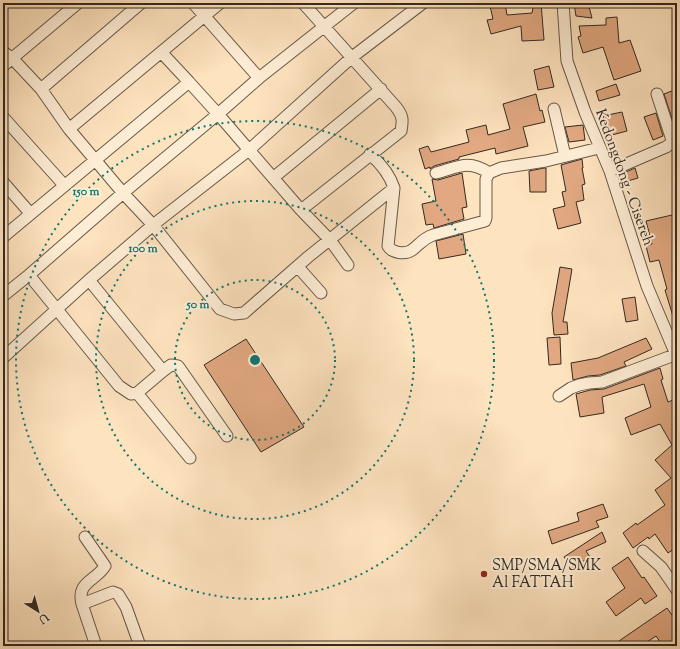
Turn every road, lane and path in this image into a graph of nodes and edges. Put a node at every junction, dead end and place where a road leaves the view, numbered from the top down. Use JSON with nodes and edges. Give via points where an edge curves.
{"nodes":[{"id":1,"x":78,"y":3,"type":"edge"},
{"id":2,"x":141,"y":3,"type":"edge"},
{"id":3,"x":193,"y":3,"type":"edge"},
{"id":4,"x":220,"y":3,"type":"edge"},
{"id":5,"x":303,"y":3,"type":"edge"},
{"id":6,"x":354,"y":3,"type":"edge"},
{"id":7,"x":423,"y":3,"type":"edge"},
{"id":8,"x":563,"y":3,"type":"edge"},
{"id":9,"x":204,"y":15,"type":"junction"},
{"id":10,"x":324,"y":27,"type":"junction"},
{"id":11,"x":162,"y":53,"type":"junction"},
{"id":12,"x":8,"y":55,"type":"edge"},
{"id":13,"x":351,"y":58,"type":"junction"},
{"id":14,"x":3,"y":66,"type":"edge"},
{"id":15,"x":259,"y":78,"type":"junction"},
{"id":16,"x":189,"y":82,"type":"junction"},
{"id":17,"x":41,"y":88,"type":"junction"},
{"id":18,"x":381,"y":89,"type":"junction"},
{"id":19,"x":657,"y":94,"type":"dead end"},
{"id":20,"x":554,"y":109,"type":"dead end"},
{"id":21,"x":218,"y":114,"type":"junction"},
{"id":22,"x":3,"y":117,"type":"edge"},
{"id":23,"x":69,"y":129,"type":"junction"},
{"id":24,"x":599,"y":148,"type":"junction"},
{"id":25,"x":248,"y":150,"type":"junction"},
{"id":26,"x":370,"y":154,"type":"junction"},
{"id":27,"x":565,"y":156,"type":"junction"},
{"id":28,"x":96,"y":160,"type":"junction"},
{"id":29,"x":610,"y":171,"type":"junction"},
{"id":30,"x":436,"y":173,"type":"dead end"},
{"id":31,"x":489,"y":173,"type":"junction"},
{"id":32,"x":273,"y":178,"type":"junction"},
{"id":33,"x":3,"y":182,"type":"edge"},
{"id":34,"x":64,"y":185,"type":"junction"},
{"id":35,"x":394,"y":188,"type":"junction"},
{"id":36,"x":123,"y":193,"type":"junction"},
{"id":37,"x":300,"y":210,"type":"junction"},
{"id":38,"x":30,"y":213,"type":"junction"},
{"id":39,"x":153,"y":225,"type":"junction"},
{"id":40,"x":3,"y":237,"type":"edge"},
{"id":41,"x":330,"y":240,"type":"junction"},
{"id":42,"x":348,"y":265,"type":"dead end"},
{"id":43,"x":298,"y":267,"type":"junction"},
{"id":44,"x":29,"y":275,"type":"junction"},
{"id":45,"x":89,"y":280,"type":"junction"},
{"id":46,"x":321,"y":293,"type":"dead end"},
{"id":47,"x":3,"y":296,"type":"edge"},
{"id":48,"x":56,"y":310,"type":"junction"},
{"id":49,"x":677,"y":355,"type":"edge"},
{"id":50,"x":3,"y":358,"type":"edge"},
{"id":51,"x":163,"y":371,"type":"junction"},
{"id":52,"x":137,"y":393,"type":"junction"},
{"id":53,"x":559,"y":396,"type":"dead end"},
{"id":54,"x":227,"y":436,"type":"dead end"},
{"id":55,"x":190,"y":458,"type":"dead end"},
{"id":56,"x":86,"y":537,"type":"dead end"},
{"id":57,"x":643,"y":551,"type":"dead end"},
{"id":58,"x":677,"y":590,"type":"edge"},
{"id":59,"x":82,"y":604,"type":"junction"},
{"id":60,"x":96,"y":646,"type":"edge"},
{"id":61,"x":140,"y":646,"type":"edge"}],
"edges":[{"from":1,"to":12,"type":"street"},
{"from":2,"to":17,"type":"street"},
{"from":3,"to":9,"type":"street"},
{"from":4,"to":9,"type":"street"},
{"from":5,"to":10,"type":"street"},
{"from":6,"to":10,"type":"street"},
{"from":7,"to":13,"type":"street"},
{"from":8,"to":24,"type":"street","name":"Kedongdong - Cisereh","via":[[567,61]]},
{"from":9,"to":11,"type":"street"},
{"from":9,"to":15,"type":"street"},
{"from":10,"to":13,"type":"street"},
{"from":10,"to":15,"type":"street"},
{"from":11,"to":16,"type":"street"},
{"from":11,"to":23,"type":"street"},
{"from":12,"to":14,"type":"street"},
{"from":12,"to":17,"type":"street"},
{"from":13,"to":18,"type":"street"},
{"from":13,"to":25,"type":"street"},
{"from":15,"to":21,"type":"street"},
{"from":16,"to":21,"type":"street"},
{"from":16,"to":28,"type":"street"},
{"from":17,"to":23,"type":"street"},
{"from":18,"to":26,"type":"street","via":[[401,114],[403,121],[400,131]]},
{"from":18,"to":32,"type":"street"},
{"from":19,"to":29,"type":"street","via":[[672,140],[670,144]]},
{"from":20,"to":27,"type":"street"},
{"from":21,"to":25,"type":"street"},
{"from":21,"to":36,"type":"street"},
{"from":22,"to":34,"type":"street"},
{"from":23,"to":28,"type":"street"},
{"from":24,"to":27,"type":"street"},
{"from":24,"to":29,"type":"street","name":"Kedongdong - Cisereh"},
{"from":25,"to":32,"type":"street"},
{"from":25,"to":39,"type":"street"},
{"from":26,"to":35,"type":"street","via":[[377,160]]},
{"from":26,"to":37,"type":"street"},
{"from":27,"to":31,"type":"street","via":[[501,168]]},
{"from":28,"to":34,"type":"street"},
{"from":28,"to":36,"type":"street"},
{"from":29,"to":49,"type":"street","name":"Kedongdong - Cisereh","via":[[647,286]]},
{"from":30,"to":31,"type":"street","via":[[469,165],[477,166]]},
{"from":31,"to":35,"type":"street","via":[[486,179],[485,221],[426,237],[406,252],[394,252],[388,246]]},
{"from":32,"to":37,"type":"street"},
{"from":33,"to":38,"type":"street"},
{"from":34,"to":38,"type":"street"},
{"from":35,"to":41,"type":"street"},
{"from":36,"to":39,"type":"street"},
{"from":36,"to":44,"type":"street"},
{"from":37,"to":41,"type":"street"},
{"from":38,"to":40,"type":"street"},
{"from":39,"to":43,"type":"street","via":[[220,310],[234,314],[244,313]]},
{"from":39,"to":45,"type":"street"},
{"from":41,"to":42,"type":"street"},
{"from":41,"to":43,"type":"street"},
{"from":43,"to":46,"type":"street"},
{"from":44,"to":47,"type":"street"},
{"from":44,"to":48,"type":"street"},
{"from":45,"to":48,"type":"street"},
{"from":45,"to":51,"type":"street"},
{"from":48,"to":50,"type":"street"},
{"from":48,"to":52,"type":"street","via":[[119,386],[131,394]]},
{"from":49,"to":53,"type":"street","via":[[602,382],[579,385]]},
{"from":51,"to":52,"type":"street"},
{"from":51,"to":54,"type":"street","via":[[174,364],[178,366]]},
{"from":52,"to":55,"type":"street"},
{"from":56,"to":59,"type":"street","via":[[106,566],[83,587],[80,592]]},
{"from":57,"to":58,"type":"street","via":[[661,567]]},
{"from":59,"to":60,"type":"street"},
{"from":59,"to":61,"type":"street","via":[[113,592],[117,593],[126,607]]}]}
